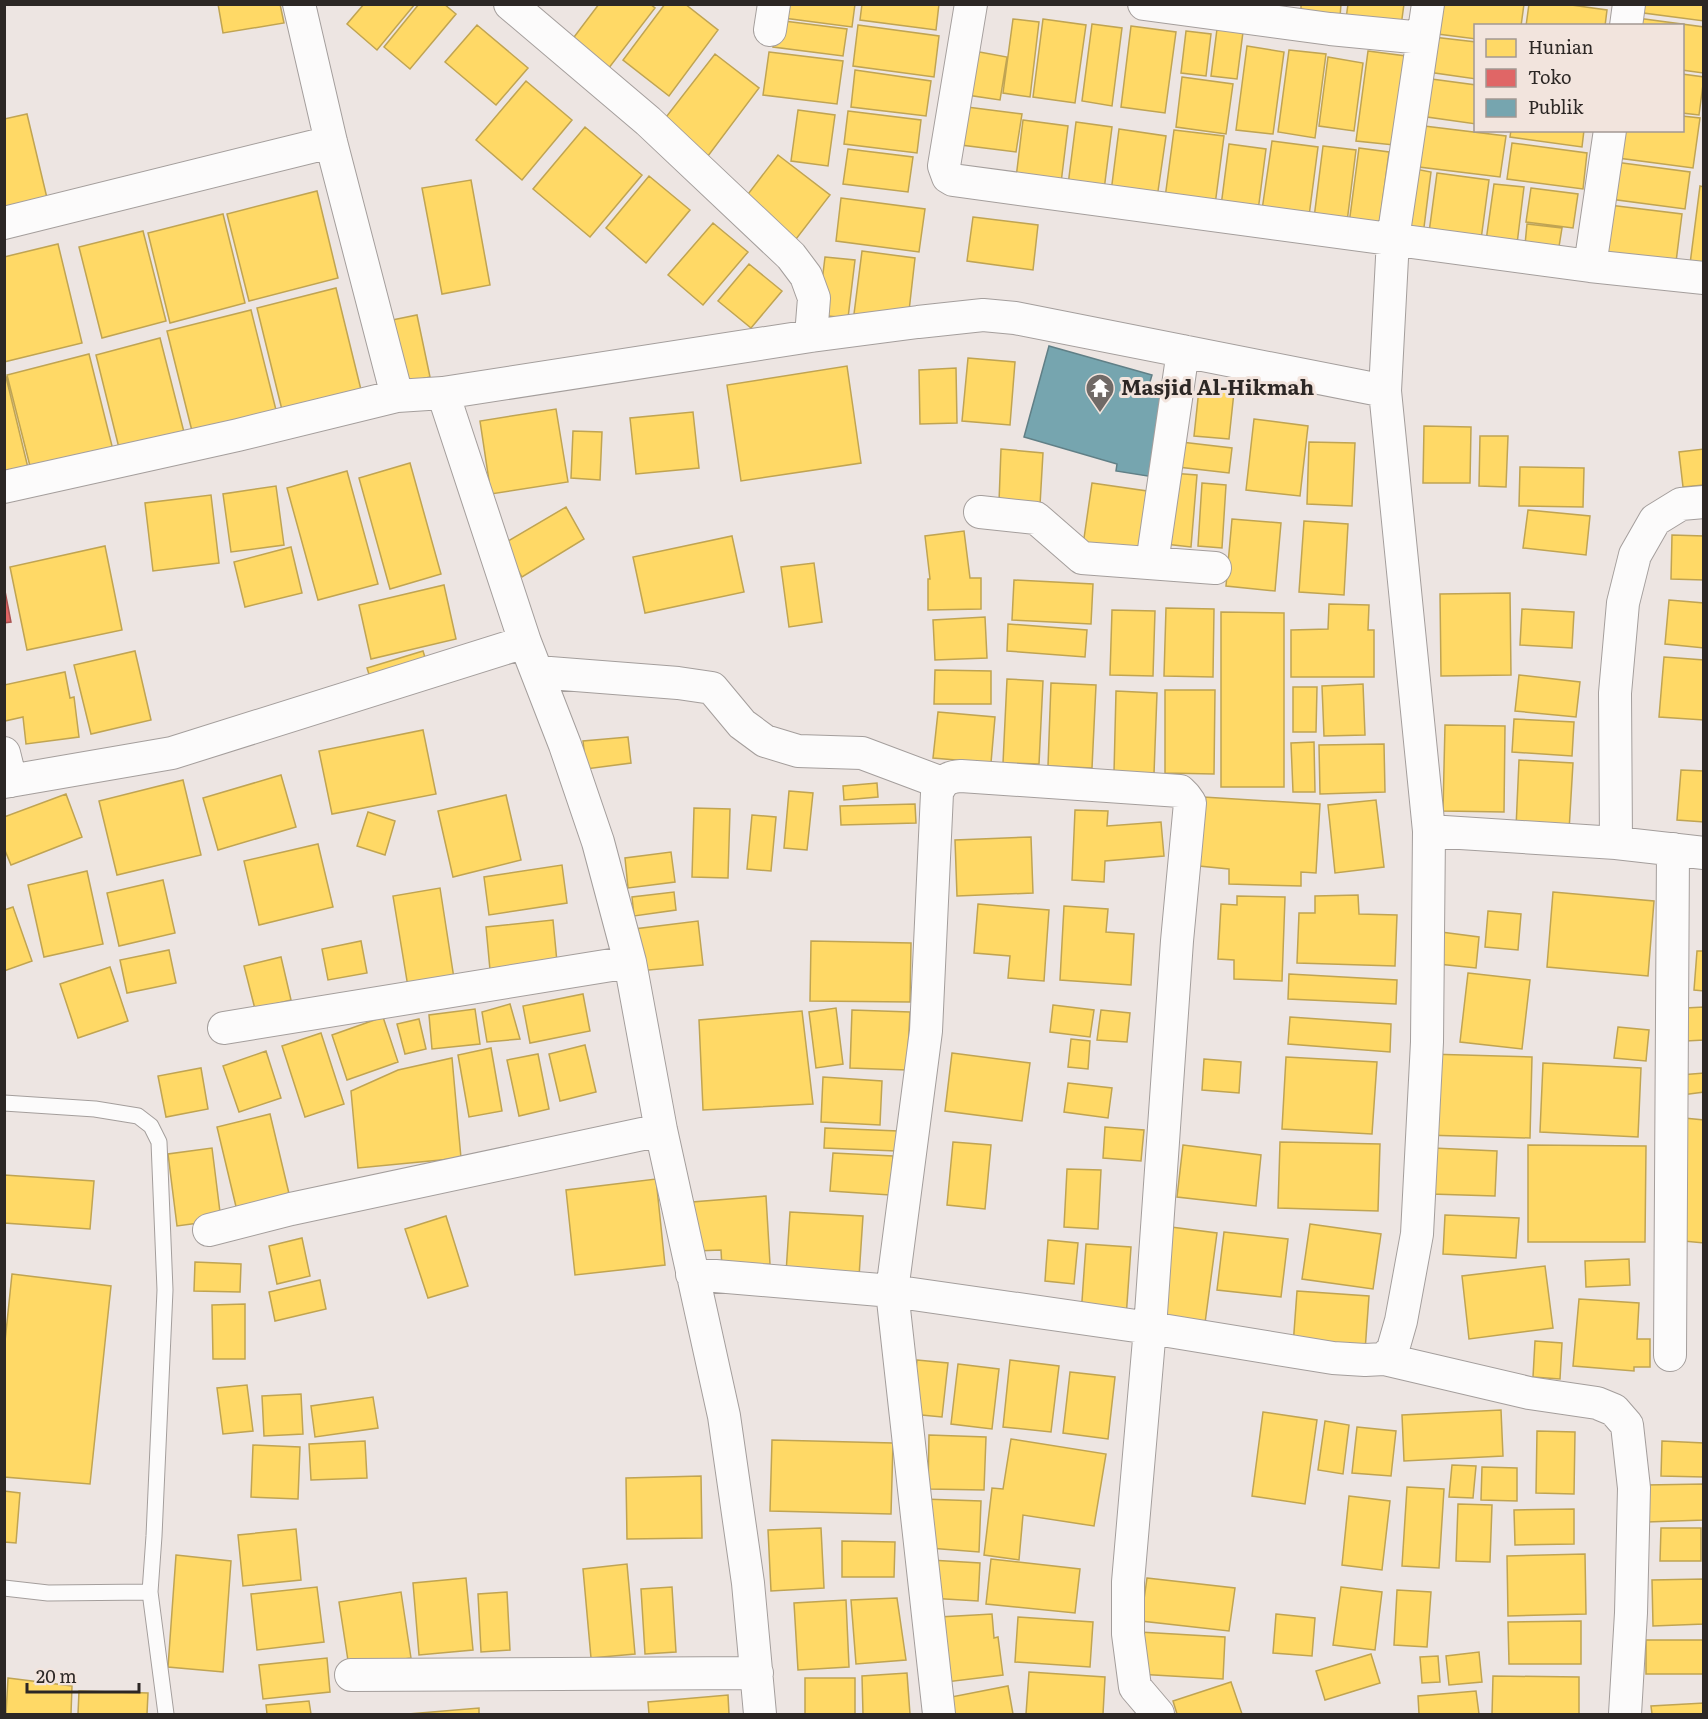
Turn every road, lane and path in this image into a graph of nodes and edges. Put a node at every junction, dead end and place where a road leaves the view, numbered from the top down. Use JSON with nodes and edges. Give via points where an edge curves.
{"nodes":[{"id":1,"x":299,"y":4,"type":"edge"},
{"id":2,"x":510,"y":4,"type":"edge"},
{"id":3,"x":971,"y":4,"type":"edge"},
{"id":4,"x":1144,"y":4,"type":"edge"},
{"id":5,"x":1428,"y":4,"type":"edge"},
{"id":6,"x":1629,"y":4,"type":"edge"},
{"id":7,"x":1626,"y":24,"type":"edge"},
{"id":8,"x":1423,"y":38,"type":"junction"},
{"id":9,"x":1610,"y":132,"type":"edge"},
{"id":10,"x":331,"y":142,"type":"junction"},
{"id":11,"x":4,"y":223,"type":"edge"},
{"id":12,"x":1393,"y":239,"type":"junction"},
{"id":13,"x":1590,"y":266,"type":"junction"},
{"id":14,"x":1704,"y":278,"type":"edge"},
{"id":15,"x":811,"y":336,"type":"junction"},
{"id":16,"x":1183,"y":351,"type":"junction"},
{"id":17,"x":1385,"y":391,"type":"junction"},
{"id":18,"x":442,"y":393,"type":"junction"},
{"id":19,"x":397,"y":396,"type":"junction"},
{"id":20,"x":4,"y":487,"type":"edge"},
{"id":21,"x":1704,"y":502,"type":"edge"},
{"id":22,"x":980,"y":512,"type":"dead end"},
{"id":23,"x":1152,"y":563,"type":"junction"},
{"id":24,"x":1215,"y":568,"type":"dead end"},
{"id":25,"x":525,"y":642,"type":"junction"},
{"id":26,"x":537,"y":672,"type":"junction"},
{"id":27,"x":7,"y":772,"type":"edge"},
{"id":28,"x":942,"y":783,"type":"junction"},
{"id":29,"x":1429,"y":831,"type":"junction"},
{"id":30,"x":1616,"y":843,"type":"junction"},
{"id":31,"x":1688,"y":851,"type":"edge"},
{"id":32,"x":630,"y":962,"type":"junction"},
{"id":33,"x":224,"y":1028,"type":"dead end"},
{"id":34,"x":4,"y":1103,"type":"edge"},
{"id":35,"x":661,"y":1130,"type":"junction"},
{"id":36,"x":209,"y":1230,"type":"dead end"},
{"id":37,"x":693,"y":1274,"type":"junction"},
{"id":38,"x":892,"y":1292,"type":"junction"},
{"id":39,"x":1150,"y":1328,"type":"junction"},
{"id":40,"x":1670,"y":1355,"type":"dead end"},
{"id":41,"x":1384,"y":1359,"type":"junction"},
{"id":42,"x":4,"y":1588,"type":"edge"},
{"id":43,"x":150,"y":1592,"type":"junction"},
{"id":44,"x":757,"y":1673,"type":"junction"},
{"id":45,"x":351,"y":1675,"type":"dead end"},
{"id":46,"x":166,"y":1714,"type":"edge"},
{"id":47,"x":760,"y":1714,"type":"edge"},
{"id":48,"x":939,"y":1714,"type":"edge"},
{"id":49,"x":1158,"y":1714,"type":"edge"},
{"id":50,"x":1625,"y":1714,"type":"edge"}],
"edges":[{"from":1,"to":10,"type":"street"},
{"from":2,"to":15,"type":"street","via":[[648,121],[791,256],[806,276],[813,298]]},
{"from":3,"to":12,"type":"street","via":[[944,166],[953,180]]},
{"from":4,"to":8,"type":"street"},
{"from":5,"to":8,"type":"street"},
{"from":6,"to":7,"type":"street"},
{"from":8,"to":12,"type":"street"},
{"from":9,"to":13,"type":"street"},
{"from":10,"to":11,"type":"street"},
{"from":10,"to":19,"type":"street"},
{"from":12,"to":13,"type":"street"},
{"from":12,"to":17,"type":"street"},
{"from":13,"to":14,"type":"street"},
{"from":15,"to":16,"type":"street","via":[[983,315]]},
{"from":15,"to":18,"type":"street"},
{"from":16,"to":17,"type":"street"},
{"from":16,"to":23,"type":"street"},
{"from":17,"to":29,"type":"street"},
{"from":18,"to":19,"type":"street"},
{"from":18,"to":25,"type":"street"},
{"from":19,"to":20,"type":"street"},
{"from":21,"to":30,"type":"street","via":[[1681,504],[1655,520],[1635,555],[1630,574],[1623,603],[1615,693]]},
{"from":22,"to":23,"type":"street","via":[[1036,518],[1082,558]]},
{"from":23,"to":24,"type":"street"},
{"from":25,"to":26,"type":"street"},
{"from":25,"to":27,"type":"street","via":[[172,753]]},
{"from":26,"to":28,"type":"street","via":[[712,688],[742,724],[765,741],[798,751],[862,753]]},
{"from":26,"to":32,"type":"street","via":[[598,842]]},
{"from":28,"to":38,"type":"street","via":[[935,806],[926,1031]]},
{"from":28,"to":39,"type":"street","via":[[961,776],[1180,791],[1190,803]]},
{"from":29,"to":30,"type":"street"},
{"from":29,"to":41,"type":"street","via":[[1427,1042],[1417,1234],[1401,1321],[1393,1349]]},
{"from":30,"to":31,"type":"street"},
{"from":31,"to":40,"type":"street"},
{"from":32,"to":33,"type":"street"},
{"from":32,"to":35,"type":"street"},
{"from":34,"to":43,"type":"lane","via":[[138,1116],[151,1126],[159,1142],[165,1290]]},
{"from":35,"to":36,"type":"street"},
{"from":35,"to":37,"type":"street"},
{"from":37,"to":38,"type":"street"},
{"from":37,"to":44,"type":"street","via":[[724,1416]]},
{"from":38,"to":39,"type":"street"},
{"from":38,"to":48,"type":"street"},
{"from":39,"to":41,"type":"street","via":[[1333,1358]]},
{"from":39,"to":49,"type":"street","via":[[1128,1582],[1128,1634],[1134,1687]]},
{"from":41,"to":50,"type":"street","via":[[1529,1393],[1597,1403],[1614,1410],[1627,1425],[1634,1488]]},
{"from":42,"to":43,"type":"lane","via":[[48,1593]]},
{"from":43,"to":46,"type":"lane"},
{"from":44,"to":45,"type":"street"},
{"from":44,"to":47,"type":"street"}]}
